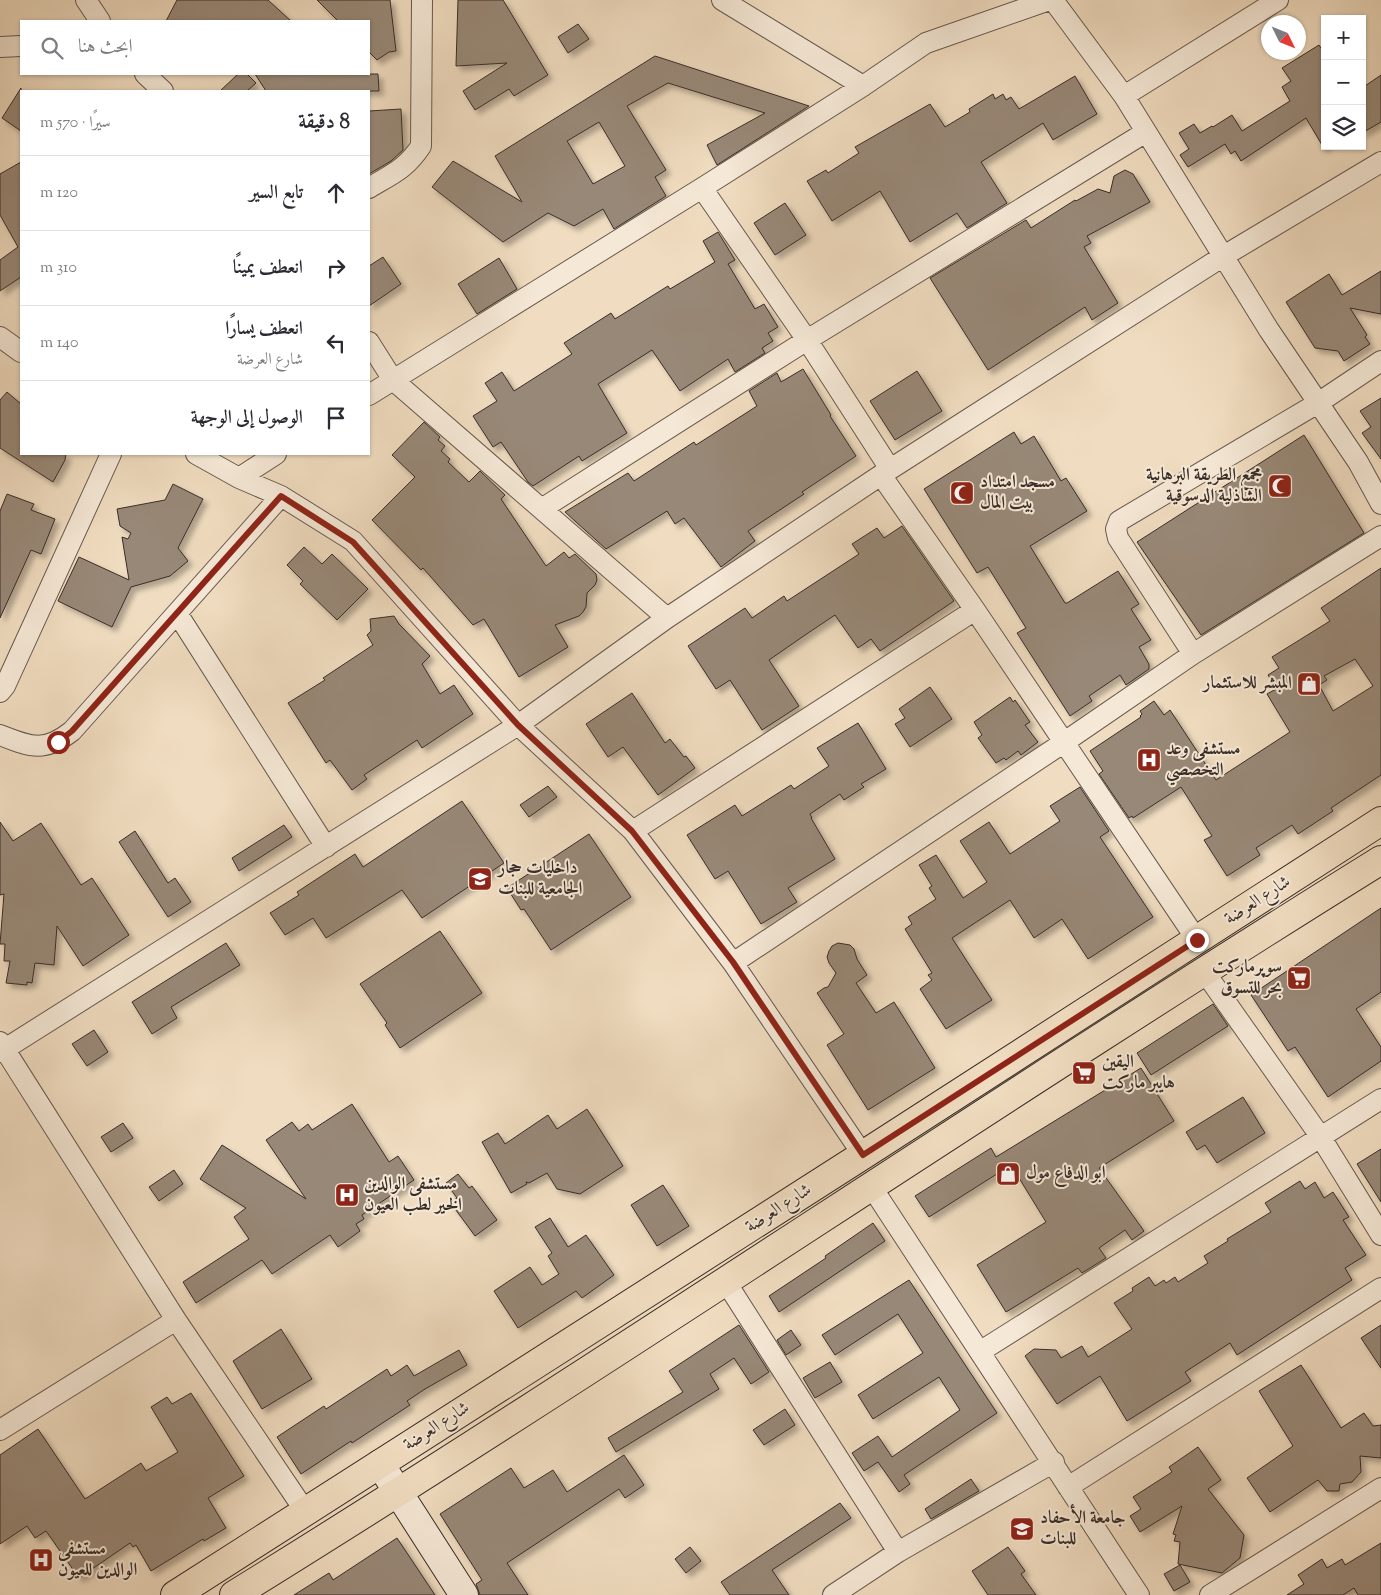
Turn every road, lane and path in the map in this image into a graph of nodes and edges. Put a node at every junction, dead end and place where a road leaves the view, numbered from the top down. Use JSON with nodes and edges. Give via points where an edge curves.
{"nodes":[{"id":1,"x":86,"y":0,"type":"edge"},
{"id":2,"x":422,"y":0,"type":"edge"},
{"id":3,"x":722,"y":0,"type":"edge"},
{"id":4,"x":1049,"y":0,"type":"edge"},
{"id":5,"x":1053,"y":0,"type":"edge"},
{"id":6,"x":1278,"y":0,"type":"edge"},
{"id":7,"x":99,"y":20,"type":"edge"},
{"id":8,"x":0,"y":46,"type":"edge"},
{"id":9,"x":20,"y":46,"type":"edge"},
{"id":10,"x":146,"y":75,"type":"edge"},
{"id":11,"x":863,"y":86,"type":"junction"},
{"id":12,"x":162,"y":90,"type":"edge"},
{"id":13,"x":1124,"y":96,"type":"junction"},
{"id":14,"x":1146,"y":132,"type":"junction"},
{"id":15,"x":1381,"y":162,"type":"edge"},
{"id":16,"x":370,"y":187,"type":"edge"},
{"id":17,"x":702,"y":188,"type":"junction"},
{"id":18,"x":1222,"y":257,"type":"junction"},
{"id":19,"x":0,"y":337,"type":"edge"},
{"id":20,"x":807,"y":340,"type":"junction"},
{"id":21,"x":370,"y":344,"type":"edge"},
{"id":22,"x":20,"y":351,"type":"edge"},
{"id":23,"x":1381,"y":361,"type":"edge"},
{"id":24,"x":393,"y":380,"type":"junction"},
{"id":25,"x":370,"y":394,"type":"edge"},
{"id":26,"x":1318,"y":403,"type":"junction"},
{"id":27,"x":111,"y":455,"type":"edge"},
{"id":28,"x":198,"y":455,"type":"edge"},
{"id":29,"x":274,"y":455,"type":"edge"},
{"id":30,"x":886,"y":472,"type":"junction"},
{"id":31,"x":239,"y":478,"type":"junction"},
{"id":32,"x":281,"y":496,"type":"junction"},
{"id":33,"x":1381,"y":504,"type":"edge"},
{"id":34,"x":543,"y":508,"type":"junction"},
{"id":35,"x":1381,"y":536,"type":"edge"},
{"id":36,"x":975,"y":610,"type":"junction"},
{"id":37,"x":177,"y":613,"type":"junction"},
{"id":38,"x":667,"y":618,"type":"junction"},
{"id":39,"x":1193,"y":654,"type":"junction"},
{"id":40,"x":0,"y":692,"type":"edge"},
{"id":41,"x":518,"y":725,"type":"junction"},
{"id":42,"x":0,"y":736,"type":"edge"},
{"id":43,"x":1064,"y":743,"type":"junction"},
{"id":44,"x":1381,"y":821,"type":"edge"},
{"id":45,"x":632,"y":831,"type":"junction"},
{"id":46,"x":326,"y":847,"type":"junction"},
{"id":47,"x":1381,"y":860,"type":"edge"},
{"id":48,"x":1302,"y":872,"type":"junction"},
{"id":49,"x":1320,"y":898,"type":"junction"},
{"id":50,"x":1197,"y":940,"type":"junction"},
{"id":51,"x":733,"y":962,"type":"junction"},
{"id":52,"x":1204,"y":972,"type":"junction"},
{"id":53,"x":2,"y":1047,"type":"edge"},
{"id":54,"x":1381,"y":1099,"type":"edge"},
{"id":55,"x":1320,"y":1136,"type":"junction"},
{"id":56,"x":863,"y":1155,"type":"junction"},
{"id":57,"x":871,"y":1186,"type":"junction"},
{"id":58,"x":1381,"y":1235,"type":"edge"},
{"id":59,"x":726,"y":1282,"type":"junction"},
{"id":60,"x":1381,"y":1288,"type":"edge"},
{"id":61,"x":176,"y":1320,"type":"junction"},
{"id":62,"x":981,"y":1351,"type":"junction"},
{"id":63,"x":0,"y":1430,"type":"edge"},
{"id":64,"x":1054,"y":1462,"type":"junction"},
{"id":65,"x":380,"y":1464,"type":"junction"},
{"id":66,"x":1068,"y":1487,"type":"junction"},
{"id":67,"x":1381,"y":1488,"type":"edge"},
{"id":68,"x":399,"y":1493,"type":"junction"},
{"id":69,"x":305,"y":1512,"type":"junction"},
{"id":70,"x":898,"y":1552,"type":"junction"},
{"id":71,"x":175,"y":1595,"type":"edge"},
{"id":72,"x":234,"y":1595,"type":"edge"},
{"id":73,"x":464,"y":1595,"type":"edge"},
{"id":74,"x":833,"y":1595,"type":"edge"},
{"id":75,"x":1139,"y":1595,"type":"edge"},
{"id":76,"x":1210,"y":1595,"type":"edge"}],
"edges":[{"from":1,"to":7,"type":"street"},
{"from":2,"to":16,"type":"street","via":[[421,146],[411,161]]},
{"from":3,"to":11,"type":"street"},
{"from":4,"to":11,"type":"street","via":[[926,43]]},
{"from":5,"to":13,"type":"street"},
{"from":6,"to":13,"type":"street"},
{"from":8,"to":9,"type":"street"},
{"from":10,"to":12,"type":"street"},
{"from":11,"to":17,"type":"street"},
{"from":13,"to":14,"type":"street"},
{"from":14,"to":18,"type":"street"},
{"from":14,"to":20,"type":"street"},
{"from":15,"to":18,"type":"street"},
{"from":17,"to":20,"type":"street"},
{"from":17,"to":24,"type":"street"},
{"from":18,"to":26,"type":"street"},
{"from":18,"to":30,"type":"street"},
{"from":19,"to":22,"type":"street"},
{"from":20,"to":30,"type":"street"},
{"from":20,"to":34,"type":"street"},
{"from":21,"to":24,"type":"street"},
{"from":23,"to":26,"type":"street"},
{"from":24,"to":25,"type":"street"},
{"from":24,"to":34,"type":"street"},
{"from":26,"to":33,"type":"street","via":[[1358,462]]},
{"from":26,"to":39,"type":"street","via":[[1119,521],[1116,529],[1118,538]]},
{"from":27,"to":40,"type":"street"},
{"from":28,"to":31,"type":"street"},
{"from":29,"to":31,"type":"street"},
{"from":30,"to":36,"type":"street"},
{"from":30,"to":38,"type":"street"},
{"from":31,"to":32,"type":"street"},
{"from":32,"to":37,"type":"street"},
{"from":32,"to":41,"type":"street","via":[[353,542]]},
{"from":34,"to":38,"type":"street"},
{"from":35,"to":39,"type":"street"},
{"from":36,"to":43,"type":"street"},
{"from":36,"to":45,"type":"street"},
{"from":37,"to":42,"type":"street","via":[[72,731],[58,742],[41,747]]},
{"from":37,"to":46,"type":"street"},
{"from":38,"to":41,"type":"street"},
{"from":39,"to":43,"type":"street"},
{"from":41,"to":45,"type":"street"},
{"from":41,"to":46,"type":"street"},
{"from":43,"to":50,"type":"street"},
{"from":43,"to":51,"type":"street"},
{"from":44,"to":48,"type":"main road","name":"شارع العرضة"},
{"from":45,"to":51,"type":"street"},
{"from":46,"to":53,"type":"street"},
{"from":47,"to":49,"type":"main road","name":"شارع العرضة"},
{"from":48,"to":49,"type":"main road"},
{"from":48,"to":50,"type":"main road","name":"شارع العرضة"},
{"from":49,"to":52,"type":"main road","name":"شارع العرضة"},
{"from":50,"to":56,"type":"main road","name":"شارع العرضة"},
{"from":51,"to":56,"type":"street"},
{"from":52,"to":55,"type":"street"},
{"from":52,"to":57,"type":"main road","name":"شارع العرضة"},
{"from":53,"to":61,"type":"street"},
{"from":54,"to":55,"type":"street"},
{"from":55,"to":58,"type":"street"},
{"from":55,"to":62,"type":"street"},
{"from":56,"to":65,"type":"main road","name":"شارع العرضة"},
{"from":57,"to":59,"type":"main road","name":"شارع العرضة"},
{"from":57,"to":62,"type":"street"},
{"from":59,"to":68,"type":"main road","name":"شارع العرضة"},
{"from":59,"to":70,"type":"street"},
{"from":60,"to":66,"type":"street"},
{"from":61,"to":63,"type":"street"},
{"from":61,"to":69,"type":"street"},
{"from":62,"to":64,"type":"street"},
{"from":64,"to":66,"type":"street"},
{"from":64,"to":70,"type":"street"},
{"from":65,"to":68,"type":"street"},
{"from":65,"to":69,"type":"main road","name":"شارع العرضة"},
{"from":66,"to":75,"type":"street"},
{"from":67,"to":76,"type":"street"},
{"from":68,"to":72,"type":"main road","name":"شارع العرضة"},
{"from":68,"to":73,"type":"street"},
{"from":69,"to":71,"type":"main road","name":"شارع العرضة"},
{"from":70,"to":74,"type":"street"}]}
